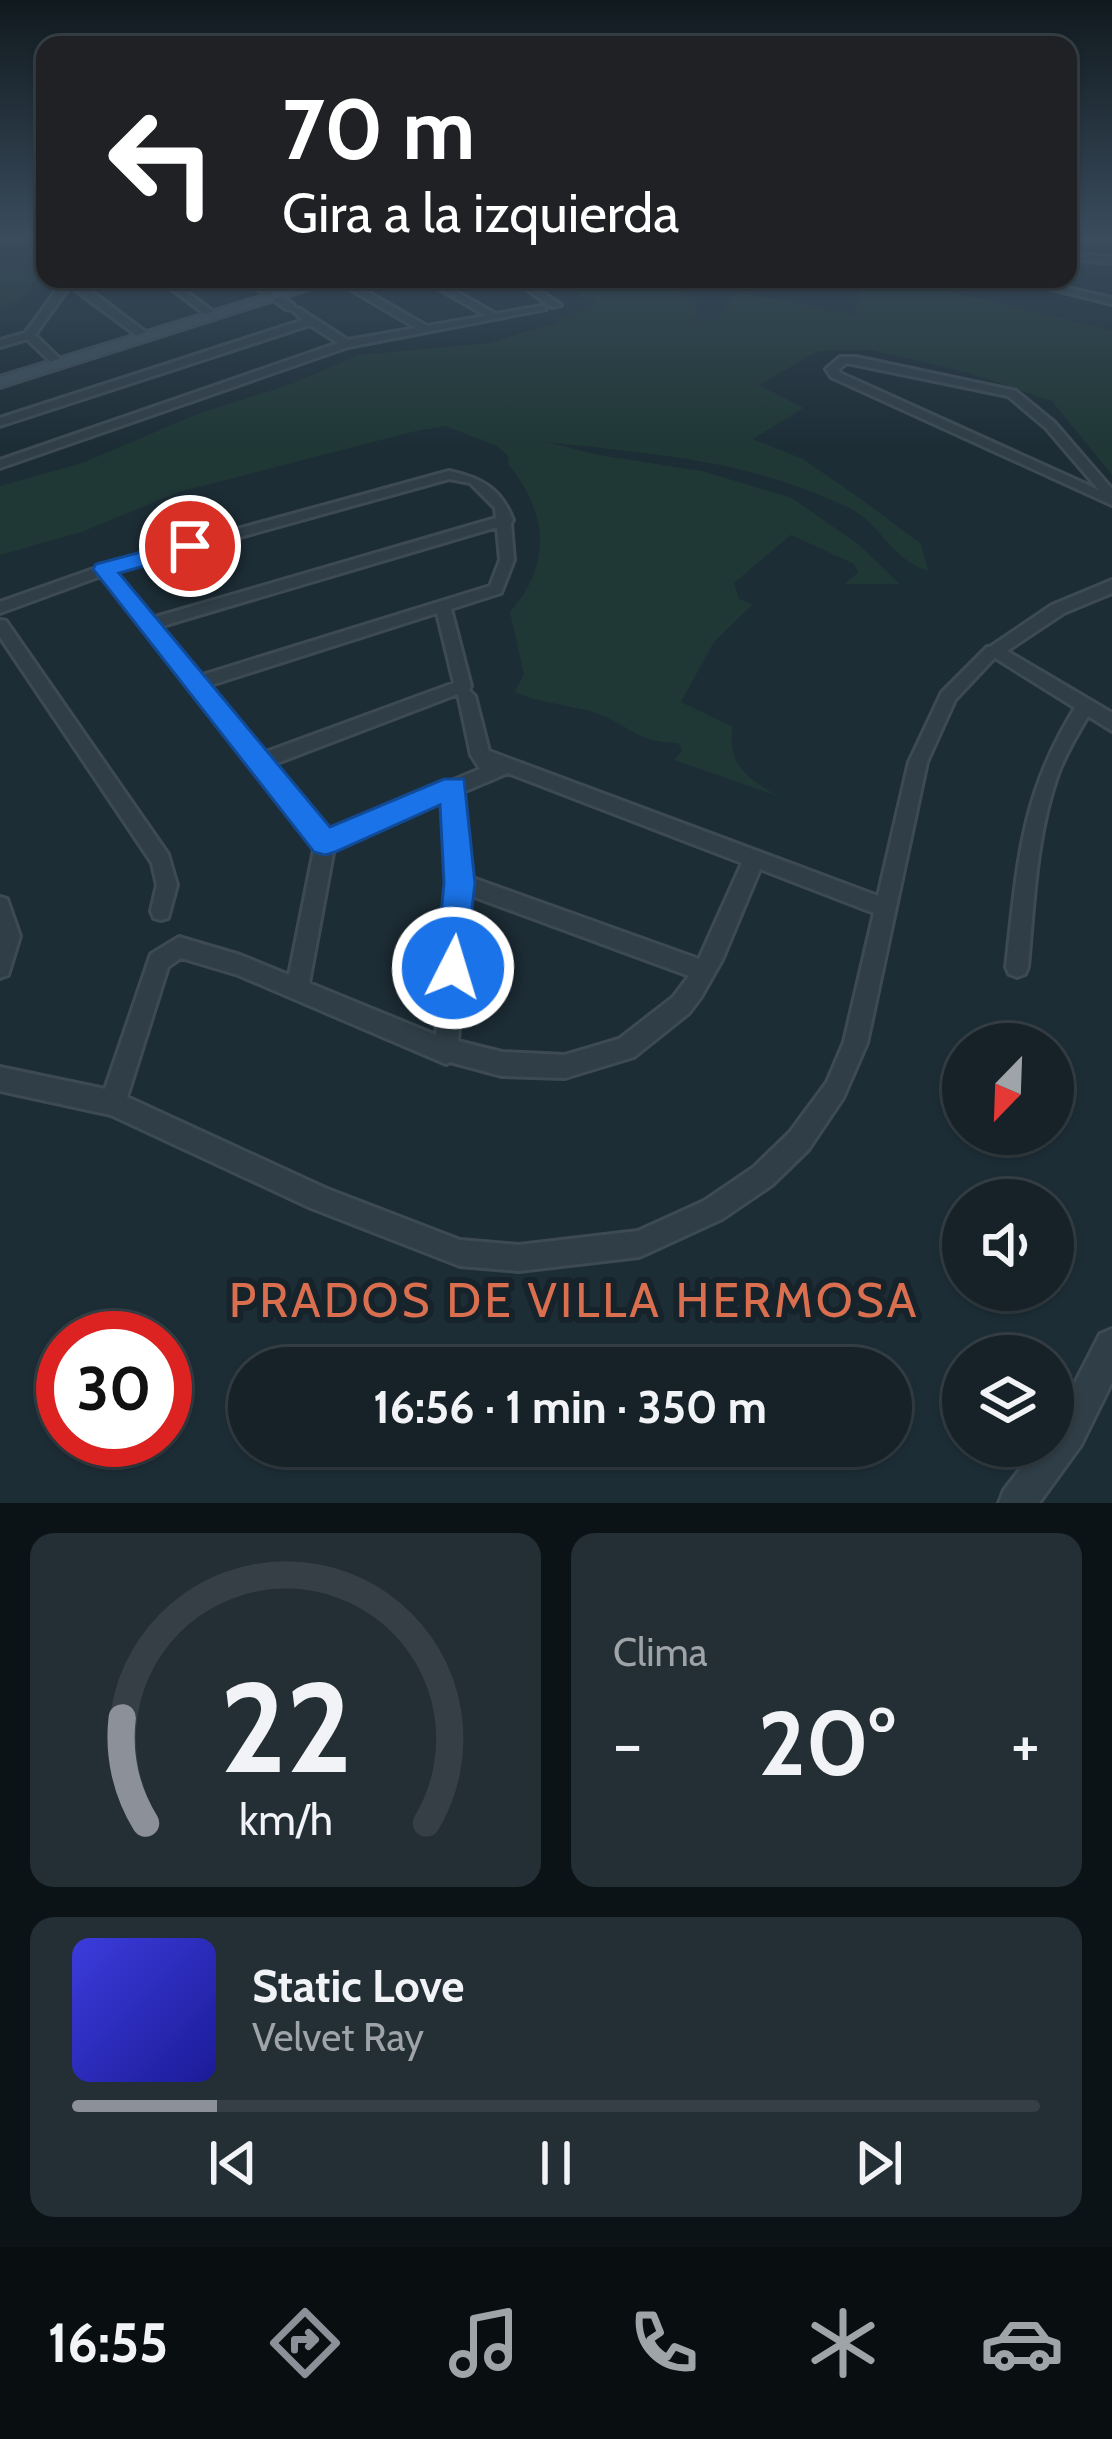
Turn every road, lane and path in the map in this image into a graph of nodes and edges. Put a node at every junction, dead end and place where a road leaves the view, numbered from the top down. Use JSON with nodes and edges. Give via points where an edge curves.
{"nodes":[{"id":1,"x":50,"y":307,"type":"edge"},
{"id":2,"x":106,"y":307,"type":"edge"},
{"id":3,"x":202,"y":307,"type":"edge"},
{"id":4,"x":239,"y":307,"type":"edge"},
{"id":5,"x":291,"y":307,"type":"edge"},
{"id":6,"x":386,"y":307,"type":"edge"},
{"id":7,"x":476,"y":307,"type":"edge"},
{"id":8,"x":541,"y":309,"type":"dead end"},
{"id":9,"x":213,"y":315,"type":"junction"},
{"id":10,"x":492,"y":316,"type":"junction"},
{"id":11,"x":310,"y":321,"type":"junction"},
{"id":12,"x":423,"y":328,"type":"junction"},
{"id":13,"x":29,"y":335,"type":"junction"},
{"id":14,"x":144,"y":336,"type":"junction"},
{"id":15,"x":0,"y":344,"type":"edge"},
{"id":16,"x":346,"y":344,"type":"junction"},
{"id":17,"x":59,"y":364,"type":"junction"},
{"id":18,"x":0,"y":382,"type":"edge"},
{"id":19,"x":0,"y":422,"type":"edge"},
{"id":20,"x":0,"y":443,"type":"edge"},
{"id":21,"x":7,"y":462,"type":"edge"},
{"id":22,"x":1112,"y":499,"type":"edge"},
{"id":23,"x":506,"y":520,"type":"junction"},
{"id":24,"x":104,"y":569,"type":"junction"},
{"id":25,"x":1112,"y":586,"type":"edge"},
{"id":26,"x":0,"y":608,"type":"edge"},
{"id":27,"x":443,"y":608,"type":"junction"},
{"id":28,"x":0,"y":625,"type":"edge"},
{"id":29,"x":146,"y":626,"type":"junction"},
{"id":30,"x":993,"y":651,"type":"junction"},
{"id":31,"x":194,"y":684,"type":"junction"},
{"id":32,"x":466,"y":696,"type":"dead end"},
{"id":33,"x":1084,"y":708,"type":"junction"},
{"id":34,"x":1112,"y":724,"type":"edge"},
{"id":35,"x":259,"y":762,"type":"junction"},
{"id":36,"x":483,"y":764,"type":"junction"},
{"id":37,"x":454,"y":787,"type":"junction"},
{"id":38,"x":325,"y":843,"type":"junction"},
{"id":39,"x":754,"y":857,"type":"junction"},
{"id":40,"x":460,"y":883,"type":"junction"},
{"id":41,"x":0,"y":906,"type":"edge"},
{"id":42,"x":885,"y":908,"type":"junction"},
{"id":43,"x":161,"y":911,"type":"dead end"},
{"id":44,"x":1017,"y":967,"type":"dead end"},
{"id":45,"x":0,"y":968,"type":"edge"},
{"id":46,"x":704,"y":970,"type":"junction"},
{"id":47,"x":298,"y":985,"type":"junction"},
{"id":48,"x":446,"y":1052,"type":"junction"},
{"id":49,"x":0,"y":1079,"type":"edge"},
{"id":50,"x":112,"y":1102,"type":"junction"},
{"id":51,"x":1112,"y":1346,"type":"edge"},
{"id":52,"x":1017,"y":1503,"type":"edge"}],
"edges":[{"from":1,"to":13,"type":"street"},
{"from":2,"to":14,"type":"street"},
{"from":3,"to":9,"type":"street"},
{"from":4,"to":9,"type":"main road"},
{"from":5,"to":11,"type":"street"},
{"from":6,"to":12,"type":"street"},
{"from":7,"to":10,"type":"street"},
{"from":8,"to":10,"type":"street"},
{"from":9,"to":14,"type":"main road"},
{"from":10,"to":12,"type":"street"},
{"from":11,"to":16,"type":"street"},
{"from":11,"to":19,"type":"street"},
{"from":12,"to":16,"type":"street"},
{"from":13,"to":15,"type":"street"},
{"from":13,"to":17,"type":"street"},
{"from":14,"to":17,"type":"main road"},
{"from":16,"to":21,"type":"street"},
{"from":17,"to":18,"type":"main road"},
{"from":20,"to":21,"type":"street"},
{"from":22,"to":22,"type":"street","via":[[1012,393],[856,360],[832,369]]},
{"from":23,"to":24,"type":"street","via":[[483,486],[448,475]]},
{"from":23,"to":27,"type":"street","via":[[507,560],[496,590]]},
{"from":23,"to":29,"type":"street"},
{"from":24,"to":26,"type":"street"},
{"from":24,"to":29,"type":"street"},
{"from":25,"to":30,"type":"street"},
{"from":27,"to":31,"type":"street"},
{"from":27,"to":35,"type":"street","via":[[461,688]]},
{"from":28,"to":43,"type":"street","via":[[161,860]]},
{"from":29,"to":31,"type":"street"},
{"from":30,"to":33,"type":"street"},
{"from":30,"to":42,"type":"street","via":[[948,696],[933,727]]},
{"from":31,"to":35,"type":"street"},
{"from":32,"to":36,"type":"street"},
{"from":33,"to":34,"type":"street"},
{"from":33,"to":44,"type":"street","via":[[1037,797]]},
{"from":35,"to":38,"type":"street"},
{"from":36,"to":37,"type":"street"},
{"from":36,"to":39,"type":"street","via":[[508,765]]},
{"from":37,"to":38,"type":"street"},
{"from":37,"to":40,"type":"street"},
{"from":38,"to":47,"type":"street"},
{"from":39,"to":42,"type":"street"},
{"from":39,"to":46,"type":"street"},
{"from":40,"to":46,"type":"street"},
{"from":40,"to":48,"type":"street"},
{"from":41,"to":45,"type":"street","via":[[9,935]]},
{"from":42,"to":50,"type":"street","via":[[855,1043],[799,1141],[713,1210],[639,1244],[520,1258],[460,1253]]},
{"from":46,"to":48,"type":"street","via":[[655,1030],[593,1061],[508,1068]]},
{"from":47,"to":48,"type":"street"},
{"from":47,"to":50,"type":"street","via":[[183,947],[167,951]]},
{"from":49,"to":50,"type":"street"},
{"from":51,"to":52,"type":"street","via":[[1069,1432]]}]}
